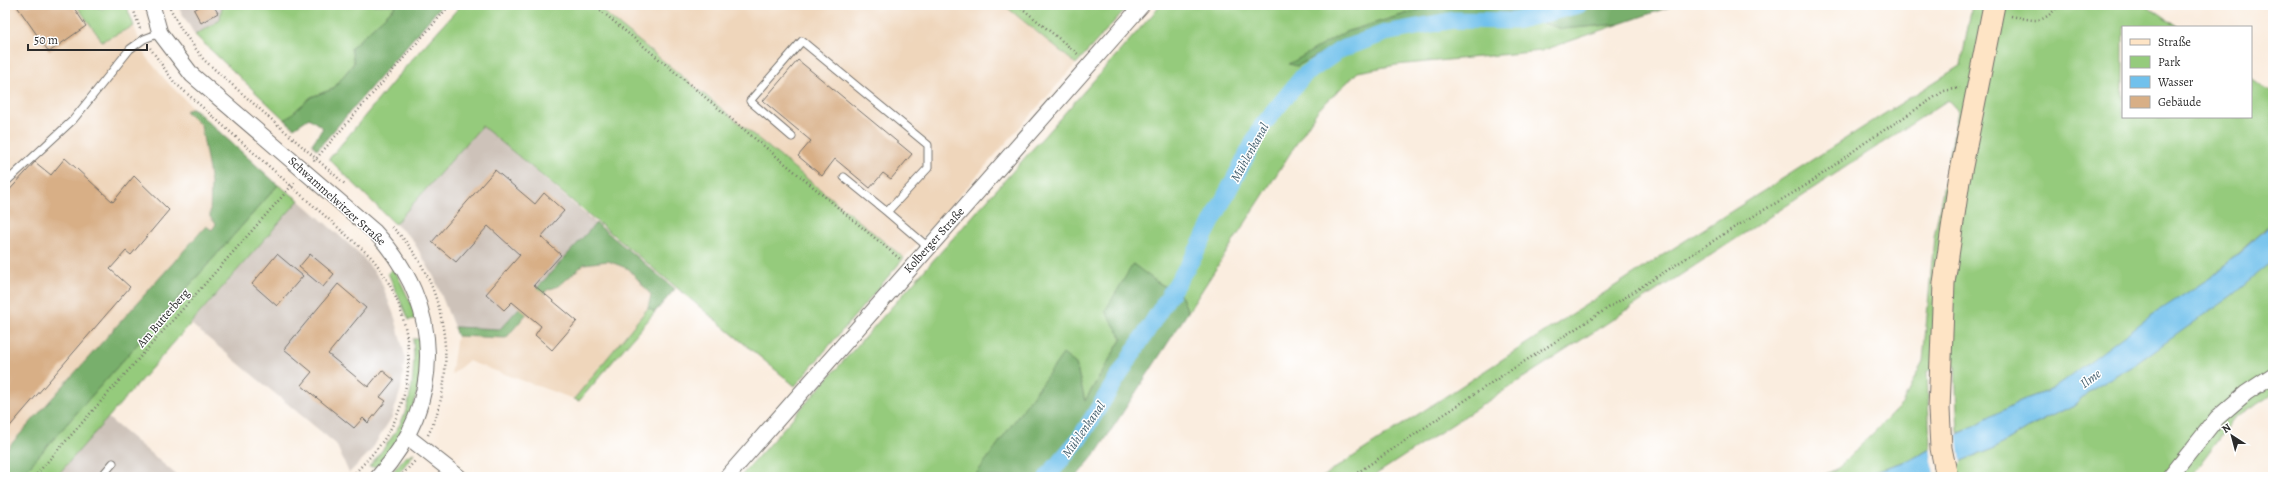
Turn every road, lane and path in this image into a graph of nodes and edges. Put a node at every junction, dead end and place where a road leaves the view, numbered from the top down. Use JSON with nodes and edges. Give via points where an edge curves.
{"nodes":[{"id":1,"x":132,"y":5,"type":"edge"},
{"id":2,"x":152,"y":5,"type":"edge"},
{"id":3,"x":450,"y":5,"type":"edge"},
{"id":4,"x":594,"y":5,"type":"edge"},
{"id":5,"x":1018,"y":5,"type":"edge"},
{"id":6,"x":1142,"y":5,"type":"edge"},
{"id":7,"x":2059,"y":5,"type":"edge"},
{"id":8,"x":1993,"y":8,"type":"edge"},
{"id":9,"x":160,"y":33,"type":"junction"},
{"id":10,"x":144,"y":39,"type":"junction"},
{"id":11,"x":1091,"y":65,"type":"junction"},
{"id":12,"x":1978,"y":84,"type":"junction"},
{"id":13,"x":792,"y":137,"type":"dead end"},
{"id":14,"x":317,"y":158,"type":"dead end"},
{"id":15,"x":305,"y":171,"type":"junction"},
{"id":16,"x":844,"y":177,"type":"dead end"},
{"id":17,"x":5,"y":183,"type":"edge"},
{"id":18,"x":292,"y":186,"type":"junction"},
{"id":19,"x":887,"y":212,"type":"junction"},
{"id":20,"x":928,"y":247,"type":"junction"},
{"id":21,"x":910,"y":267,"type":"junction"},
{"id":22,"x":2273,"y":375,"type":"edge"},
{"id":23,"x":408,"y":436,"type":"junction"},
{"id":24,"x":113,"y":463,"type":"dead end"},
{"id":25,"x":34,"y":477,"type":"edge"},
{"id":26,"x":101,"y":477,"type":"edge"},
{"id":27,"x":351,"y":477,"type":"edge"},
{"id":28,"x":378,"y":477,"type":"edge"},
{"id":29,"x":459,"y":477,"type":"edge"},
{"id":30,"x":727,"y":477,"type":"edge"},
{"id":31,"x":1351,"y":477,"type":"edge"},
{"id":32,"x":1947,"y":477,"type":"edge"},
{"id":33,"x":2170,"y":477,"type":"edge"}],
"edges":[{"from":1,"to":10,"type":"path"},
{"from":2,"to":9,"type":"street","name":"Schwammelwitzer Straße"},
{"from":3,"to":14,"type":"path"},
{"from":4,"to":21,"type":"path"},
{"from":5,"to":11,"type":"path"},
{"from":6,"to":11,"type":"street","name":"Kolberger Straße"},
{"from":7,"to":8,"type":"path","via":[[2049,17],[2037,21]]},
{"from":8,"to":12,"type":"street"},
{"from":9,"to":10,"type":"lane"},
{"from":9,"to":15,"type":"street","name":"Schwammelwitzer Straße","via":[[192,75]]},
{"from":10,"to":17,"type":"lane","via":[[130,49],[73,120]]},
{"from":10,"to":18,"type":"path","via":[[174,82]]},
{"from":11,"to":20,"type":"street","name":"Kolberger Straße"},
{"from":12,"to":31,"type":"path","via":[[1944,91],[1863,144],[1810,183],[1735,227],[1500,377]]},
{"from":12,"to":32,"type":"street","via":[[1950,233],[1944,283],[1940,370],[1941,440]]},
{"from":13,"to":19,"type":"lane","via":[[750,101],[802,41],[928,145],[928,168]]},
{"from":15,"to":18,"type":"path","name":"Am Butterberg"},
{"from":15,"to":23,"type":"street","name":"Schwammelwitzer Straße","via":[[390,248],[415,289],[428,342],[427,371],[418,412]]},
{"from":16,"to":19,"type":"lane"},
{"from":18,"to":25,"type":"path","name":"Am Butterberg"},
{"from":18,"to":27,"type":"path","via":[[370,256],[385,273],[407,331],[409,352],[406,380],[397,415],[380,445]]},
{"from":19,"to":20,"type":"lane"},
{"from":20,"to":21,"type":"street","name":"Kolberger Straße"},
{"from":21,"to":30,"type":"street","name":"Kolberger Straße"},
{"from":22,"to":33,"type":"street","via":[[2246,393],[2217,418]]},
{"from":23,"to":28,"type":"street","name":"Schwammelwitzer Straße"},
{"from":23,"to":29,"type":"street"},
{"from":24,"to":26,"type":"lane"}]}
